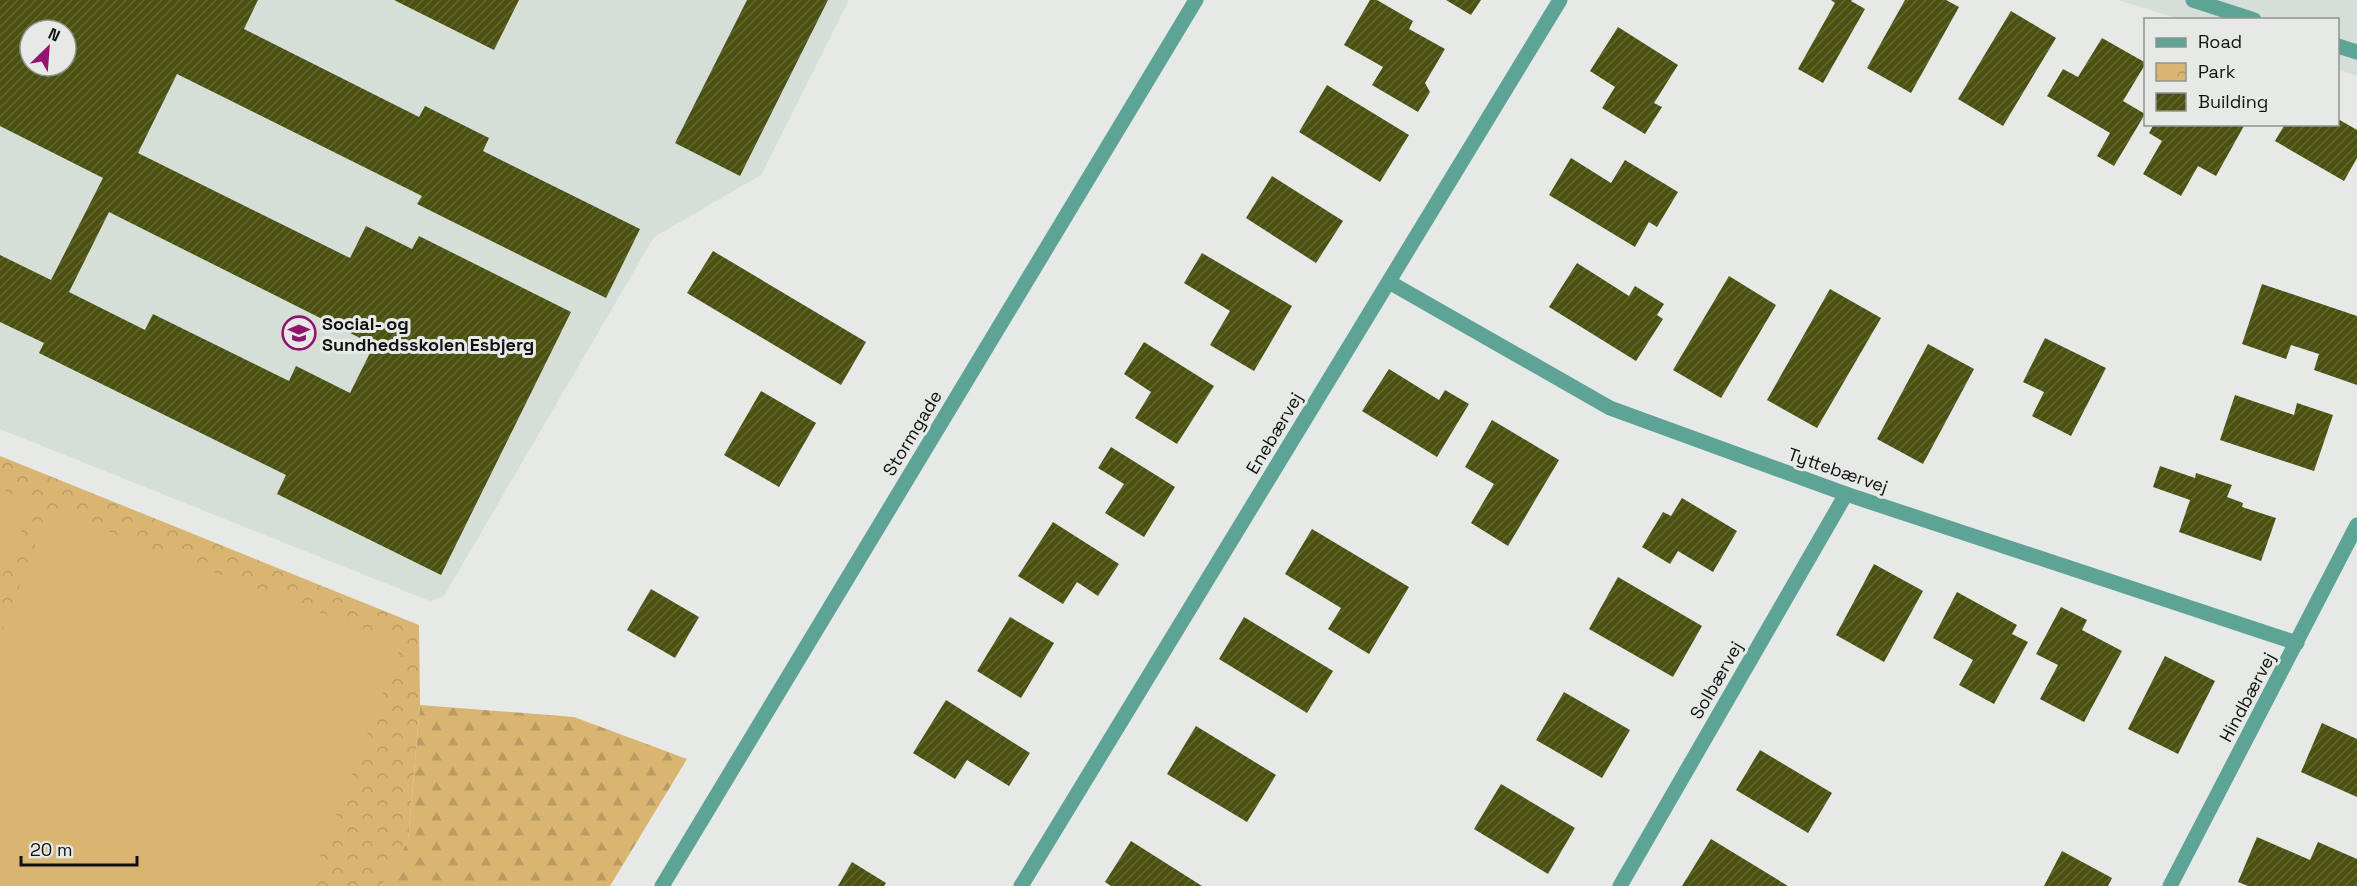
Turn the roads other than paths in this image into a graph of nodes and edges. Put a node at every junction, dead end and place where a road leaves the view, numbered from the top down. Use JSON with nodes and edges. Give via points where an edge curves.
{"nodes":[{"id":1,"x":1196,"y":0,"type":"edge"},
{"id":2,"x":1560,"y":0,"type":"edge"},
{"id":3,"x":2193,"y":0,"type":"edge"},
{"id":4,"x":2248,"y":18,"type":"edge"},
{"id":5,"x":2339,"y":47,"type":"edge"},
{"id":6,"x":2357,"y":52,"type":"edge"},
{"id":7,"x":1389,"y":282,"type":"junction"},
{"id":8,"x":1846,"y":494,"type":"junction"},
{"id":9,"x":2357,"y":525,"type":"edge"},
{"id":10,"x":2297,"y":643,"type":"junction"},
{"id":11,"x":662,"y":886,"type":"edge"},
{"id":12,"x":1021,"y":886,"type":"edge"},
{"id":13,"x":1620,"y":886,"type":"edge"},
{"id":14,"x":2170,"y":886,"type":"edge"}],
"edges":[{"from":1,"to":11,"type":"street","name":"Stormgade"},
{"from":2,"to":7,"type":"street","name":"Enebærvej"},
{"from":3,"to":4,"type":"street"},
{"from":5,"to":6,"type":"street"},
{"from":7,"to":8,"type":"street","name":"Tyttebærvej","via":[[1610,408]]},
{"from":7,"to":12,"type":"street","name":"Enebærvej"},
{"from":8,"to":10,"type":"street","name":"Tyttebærvej"},
{"from":8,"to":13,"type":"street","name":"Solbærvej"},
{"from":9,"to":10,"type":"street","name":"Hindbærvej"},
{"from":10,"to":14,"type":"street","name":"Hindbærvej"}]}
